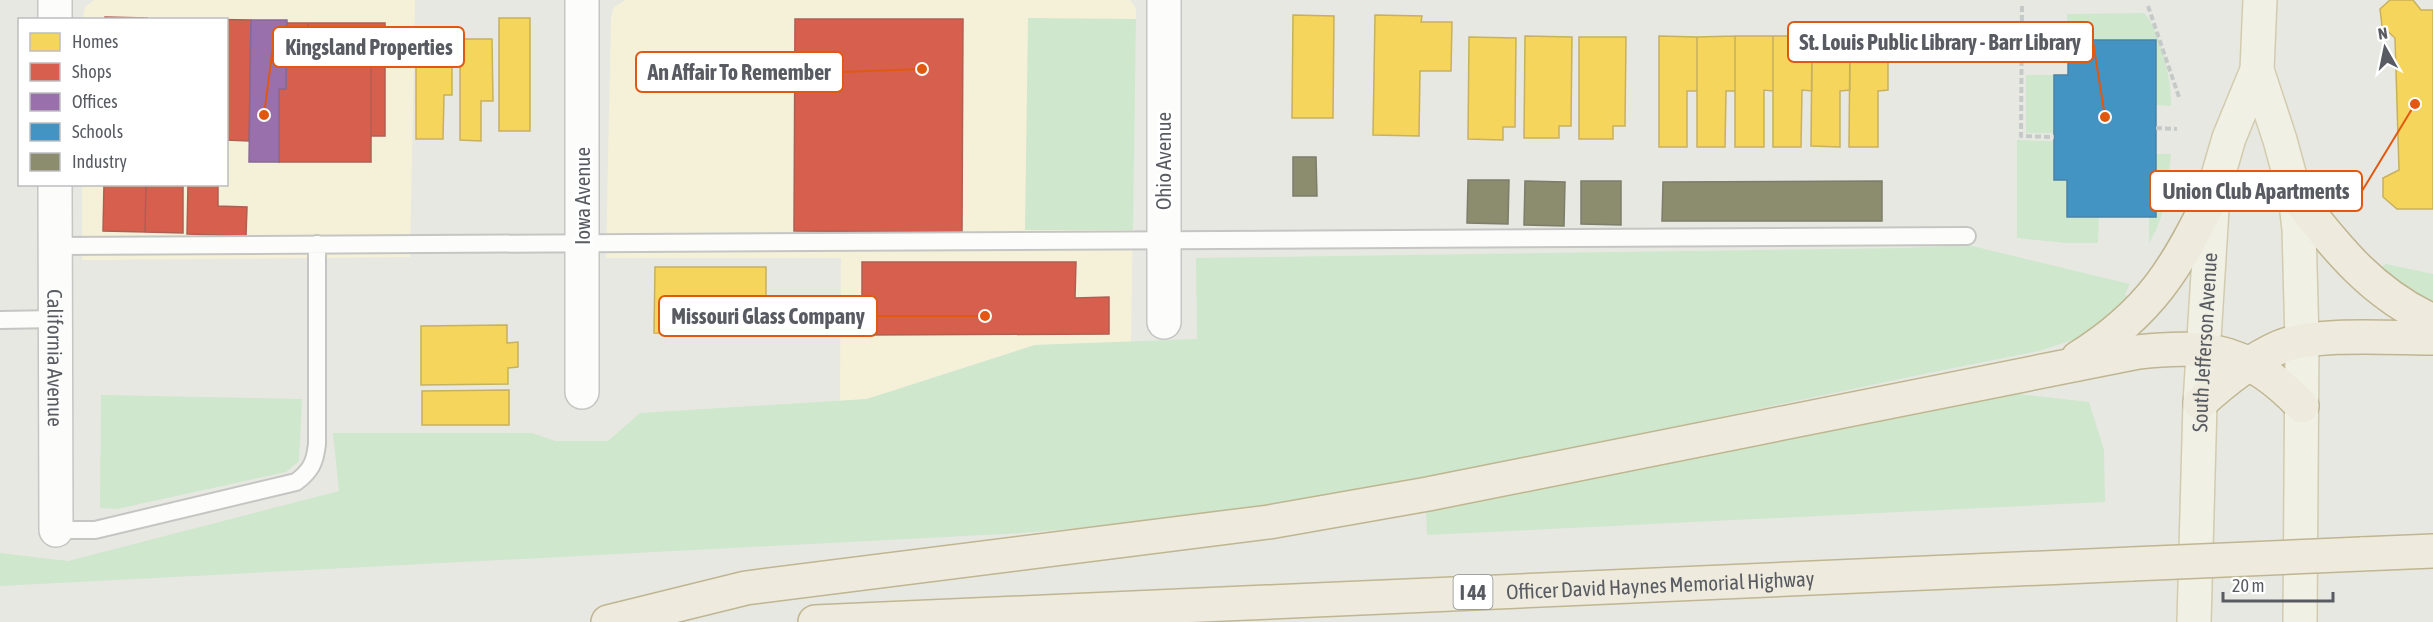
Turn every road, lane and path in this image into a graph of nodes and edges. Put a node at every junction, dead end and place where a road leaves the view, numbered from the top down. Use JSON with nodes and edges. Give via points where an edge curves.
{"nodes":[{"id":1,"x":55,"y":0,"type":"edge"},
{"id":2,"x":582,"y":0,"type":"edge"},
{"id":3,"x":1164,"y":0,"type":"edge"},
{"id":4,"x":2260,"y":0,"type":"edge"},
{"id":5,"x":2022,"y":6,"type":"dead end"},
{"id":6,"x":2148,"y":6,"type":"dead end"},
{"id":7,"x":55,"y":18,"type":"edge"},
{"id":8,"x":1967,"y":56,"type":"dead end"},
{"id":9,"x":2022,"y":56,"type":"junction"},
{"id":10,"x":2068,"y":56,"type":"dead end"},
{"id":11,"x":2257,"y":70,"type":"junction"},
{"id":12,"x":2179,"y":98,"type":"dead end"},
{"id":13,"x":2156,"y":128,"type":"dead end"},
{"id":14,"x":2177,"y":129,"type":"dead end"},
{"id":15,"x":2054,"y":137,"type":"dead end"},
{"id":16,"x":55,"y":186,"type":"edge"},
{"id":17,"x":2213,"y":193,"type":"junction"},
{"id":18,"x":2295,"y":195,"type":"junction"},
{"id":19,"x":1967,"y":236,"type":"dead end"},
{"id":20,"x":1163,"y":240,"type":"junction"},
{"id":21,"x":582,"y":243,"type":"junction"},
{"id":22,"x":317,"y":244,"type":"junction"},
{"id":23,"x":55,"y":246,"type":"junction"},
{"id":24,"x":56,"y":319,"type":"junction"},
{"id":25,"x":0,"y":320,"type":"edge"},
{"id":26,"x":2433,"y":321,"type":"edge"},
{"id":27,"x":1164,"y":322,"type":"dead end"},
{"id":28,"x":2433,"y":338,"type":"edge"},
{"id":29,"x":2302,"y":341,"type":"junction"},
{"id":30,"x":2203,"y":350,"type":"junction"},
{"id":31,"x":2251,"y":363,"type":"junction"},
{"id":32,"x":2064,"y":367,"type":"junction"},
{"id":33,"x":582,"y":392,"type":"dead end"},
{"id":34,"x":2200,"y":403,"type":"junction"},
{"id":35,"x":2302,"y":406,"type":"junction"},
{"id":36,"x":56,"y":530,"type":"joint"},
{"id":37,"x":2433,"y":551,"type":"edge"},
{"id":38,"x":608,"y":622,"type":"edge"},
{"id":39,"x":814,"y":622,"type":"edge"},
{"id":40,"x":2194,"y":622,"type":"edge"},
{"id":41,"x":2300,"y":622,"type":"edge"}],
"edges":[{"from":1,"to":7,"type":"street"},
{"from":2,"to":21,"type":"street","name":"Iowa Avenue"},
{"from":3,"to":20,"type":"street","name":"Ohio Avenue"},
{"from":4,"to":11,"type":"main road","name":"South Jefferson Avenue"},
{"from":5,"to":9,"type":"path"},
{"from":6,"to":12,"type":"path"},
{"from":8,"to":9,"type":"path"},
{"from":9,"to":10,"type":"path"},
{"from":9,"to":15,"type":"path","via":[[2021,136]]},
{"from":11,"to":17,"type":"main road","name":"South Jefferson Avenue","via":[[2229,138]]},
{"from":11,"to":18,"type":"main road","name":"South Jefferson Avenue"},
{"from":13,"to":14,"type":"path"},
{"from":16,"to":23,"type":"street","name":"California Avenue"},
{"from":17,"to":30,"type":"main road","name":"South Jefferson Avenue"},
{"from":17,"to":32,"type":"highway","via":[[2194,234],[2155,293],[2120,330]]},
{"from":18,"to":26,"type":"highway","via":[[2378,288]]},
{"from":18,"to":29,"type":"main road","name":"South Jefferson Avenue"},
{"from":19,"to":20,"type":"lane"},
{"from":20,"to":21,"type":"lane"},
{"from":20,"to":27,"type":"street","name":"Ohio Avenue"},
{"from":21,"to":22,"type":"lane"},
{"from":21,"to":33,"type":"street","name":"Iowa Avenue"},
{"from":22,"to":23,"type":"lane"},
{"from":22,"to":36,"type":"lane","via":[[317,444],[315,461],[308,473],[296,482],[95,530]]},
{"from":23,"to":24,"type":"street","name":"California Avenue"},
{"from":24,"to":25,"type":"lane"},
{"from":24,"to":36,"type":"street","name":"California Avenue"},
{"from":28,"to":29,"type":"highway"},
{"from":29,"to":31,"type":"highway","via":[[2281,346]]},
{"from":29,"to":35,"type":"main road","name":"South Jefferson Avenue"},
{"from":30,"to":31,"type":"highway"},
{"from":30,"to":32,"type":"highway","via":[[2146,351]]},
{"from":30,"to":34,"type":"main road","name":"South Jefferson Avenue"},
{"from":31,"to":34,"type":"highway"},
{"from":31,"to":35,"type":"highway"},
{"from":32,"to":38,"type":"highway","via":[[1269,522],[746,588]]},
{"from":34,"to":40,"type":"main road","name":"South Jefferson Avenue"},
{"from":35,"to":41,"type":"main road","name":"South Jefferson Avenue"},
{"from":37,"to":39,"type":"highway","name":"Officer David Haynes Memorial Highway","number":"I 44","bridge":true}]}
